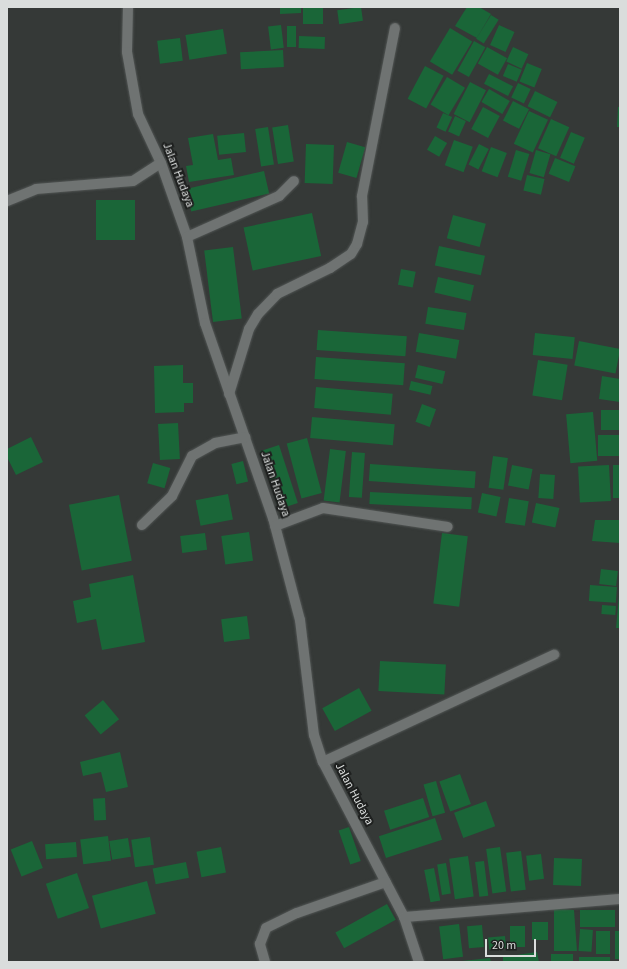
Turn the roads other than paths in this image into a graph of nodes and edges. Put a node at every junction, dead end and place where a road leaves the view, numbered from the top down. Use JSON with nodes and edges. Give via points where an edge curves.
{"nodes":[{"id":1,"x":128,"y":7,"type":"edge"},
{"id":2,"x":395,"y":28,"type":"dead end"},
{"id":3,"x":161,"y":163,"type":"junction"},
{"id":4,"x":294,"y":181,"type":"dead end"},
{"id":5,"x":7,"y":201,"type":"edge"},
{"id":6,"x":187,"y":237,"type":"junction"},
{"id":7,"x":229,"y":394,"type":"junction"},
{"id":8,"x":245,"y":437,"type":"junction"},
{"id":9,"x":142,"y":525,"type":"dead end"},
{"id":10,"x":275,"y":526,"type":"junction"},
{"id":11,"x":448,"y":527,"type":"dead end"},
{"id":12,"x":554,"y":656,"type":"dead end"},
{"id":13,"x":322,"y":762,"type":"junction"},
{"id":14,"x":386,"y":882,"type":"junction"},
{"id":15,"x":620,"y":899,"type":"edge"},
{"id":16,"x":404,"y":917,"type":"junction"},
{"id":17,"x":265,"y":962,"type":"edge"},
{"id":18,"x":419,"y":962,"type":"edge"}],
"edges":[{"from":1,"to":3,"type":"street","name":"Jalan Hudaya","via":[[127,52],[131,85],[138,114]]},
{"from":2,"to":7,"type":"street","via":[[362,196],[363,222],[357,244],[351,254],[330,268],[277,294],[258,314],[249,329]]},
{"from":3,"to":5,"type":"street","via":[[133,181],[36,189]]},
{"from":3,"to":6,"type":"street","name":"Jalan Hudaya"},
{"from":4,"to":6,"type":"street","via":[[279,196]]},
{"from":6,"to":7,"type":"street","name":"Jalan Hudaya","via":[[205,323]]},
{"from":7,"to":8,"type":"street","name":"Jalan Hudaya"},
{"from":8,"to":9,"type":"street","via":[[215,443],[192,456],[172,496]]},
{"from":8,"to":10,"type":"street","name":"Jalan Hudaya"},
{"from":10,"to":11,"type":"street","via":[[323,508]]},
{"from":10,"to":13,"type":"street","name":"Jalan Hudaya","via":[[300,620],[314,735]]},
{"from":12,"to":13,"type":"street"},
{"from":13,"to":14,"type":"street","name":"Jalan Hudaya"},
{"from":14,"to":16,"type":"street","name":"Jalan Hudaya"},
{"from":14,"to":17,"type":"street","via":[[297,913],[266,928],[260,944]]},
{"from":15,"to":16,"type":"street"},
{"from":16,"to":18,"type":"street","name":"Jalan Hudaya"}]}
